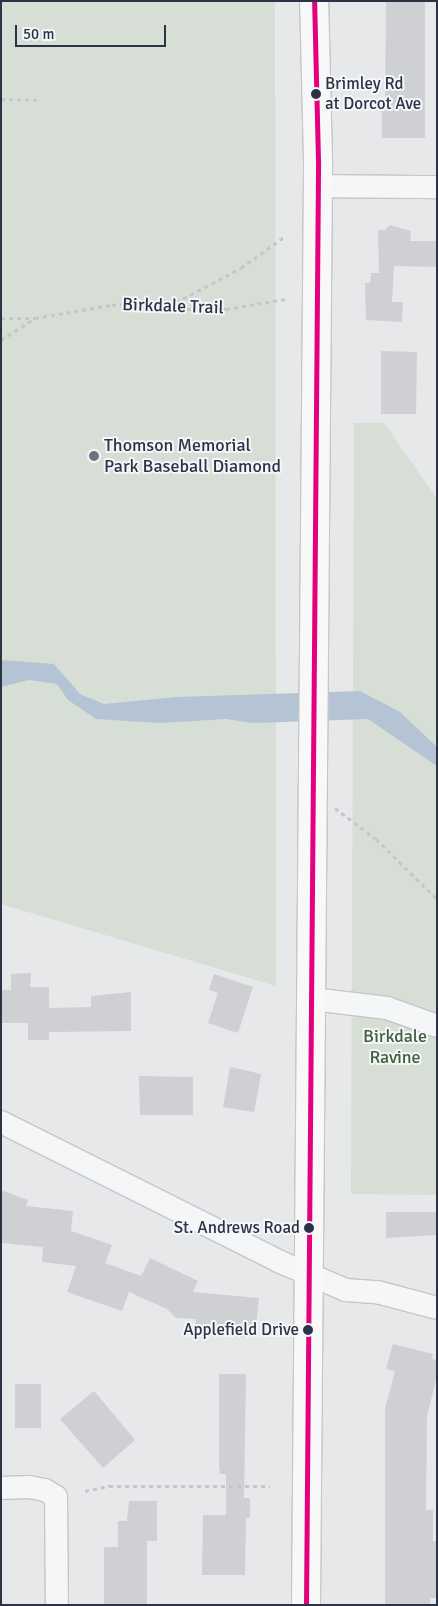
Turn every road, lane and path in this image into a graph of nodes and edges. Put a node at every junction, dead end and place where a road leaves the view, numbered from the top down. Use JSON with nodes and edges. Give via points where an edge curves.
{"nodes":[{"id":1,"x":314,"y":1,"type":"edge"},
{"id":2,"x":1,"y":99,"type":"edge"},
{"id":3,"x":41,"y":100,"type":"dead end"},
{"id":4,"x":317,"y":186,"type":"junction"},
{"id":5,"x":437,"y":188,"type":"edge"},
{"id":6,"x":284,"y":237,"type":"dead end"},
{"id":7,"x":284,"y":299,"type":"dead end"},
{"id":8,"x":170,"y":306,"type":"junction"},
{"id":9,"x":1,"y":318,"type":"edge"},
{"id":10,"x":36,"y":318,"type":"junction"},
{"id":11,"x":1,"y":340,"type":"edge"},
{"id":12,"x":313,"y":796,"type":"junction"},
{"id":13,"x":437,"y":899,"type":"edge"},
{"id":14,"x":312,"y":1000,"type":"junction"},
{"id":15,"x":437,"y":1026,"type":"edge"},
{"id":16,"x":1,"y":1122,"type":"edge"},
{"id":17,"x":309,"y":1274,"type":"junction"},
{"id":18,"x":437,"y":1308,"type":"edge"},
{"id":19,"x":270,"y":1486,"type":"dead end"},
{"id":20,"x":1,"y":1488,"type":"edge"},
{"id":21,"x":84,"y":1491,"type":"dead end"},
{"id":22,"x":57,"y":1605,"type":"edge"},
{"id":23,"x":306,"y":1605,"type":"edge"}],
"edges":[{"from":1,"to":4,"type":"main road"},
{"from":2,"to":3,"type":"path"},
{"from":4,"to":5,"type":"street"},
{"from":4,"to":12,"type":"main road"},
{"from":6,"to":8,"type":"path","via":[[241,268]]},
{"from":7,"to":8,"type":"path","name":"Birkdale Trail","via":[[226,310]]},
{"from":8,"to":10,"type":"path","name":"Birkdale Trail","via":[[112,304]]},
{"from":9,"to":10,"type":"path","name":"Birkdale Trail"},
{"from":10,"to":11,"type":"path"},
{"from":12,"to":13,"type":"path","via":[[342,812],[376,839]]},
{"from":12,"to":14,"type":"main road"},
{"from":14,"to":15,"type":"street","via":[[387,1008]]},
{"from":14,"to":17,"type":"main road"},
{"from":16,"to":17,"type":"street"},
{"from":17,"to":18,"type":"street","via":[[346,1290],[377,1292]]},
{"from":17,"to":23,"type":"main road"},
{"from":19,"to":21,"type":"path","via":[[108,1486]]},
{"from":20,"to":22,"type":"street","via":[[29,1487],[56,1497]]}]}
